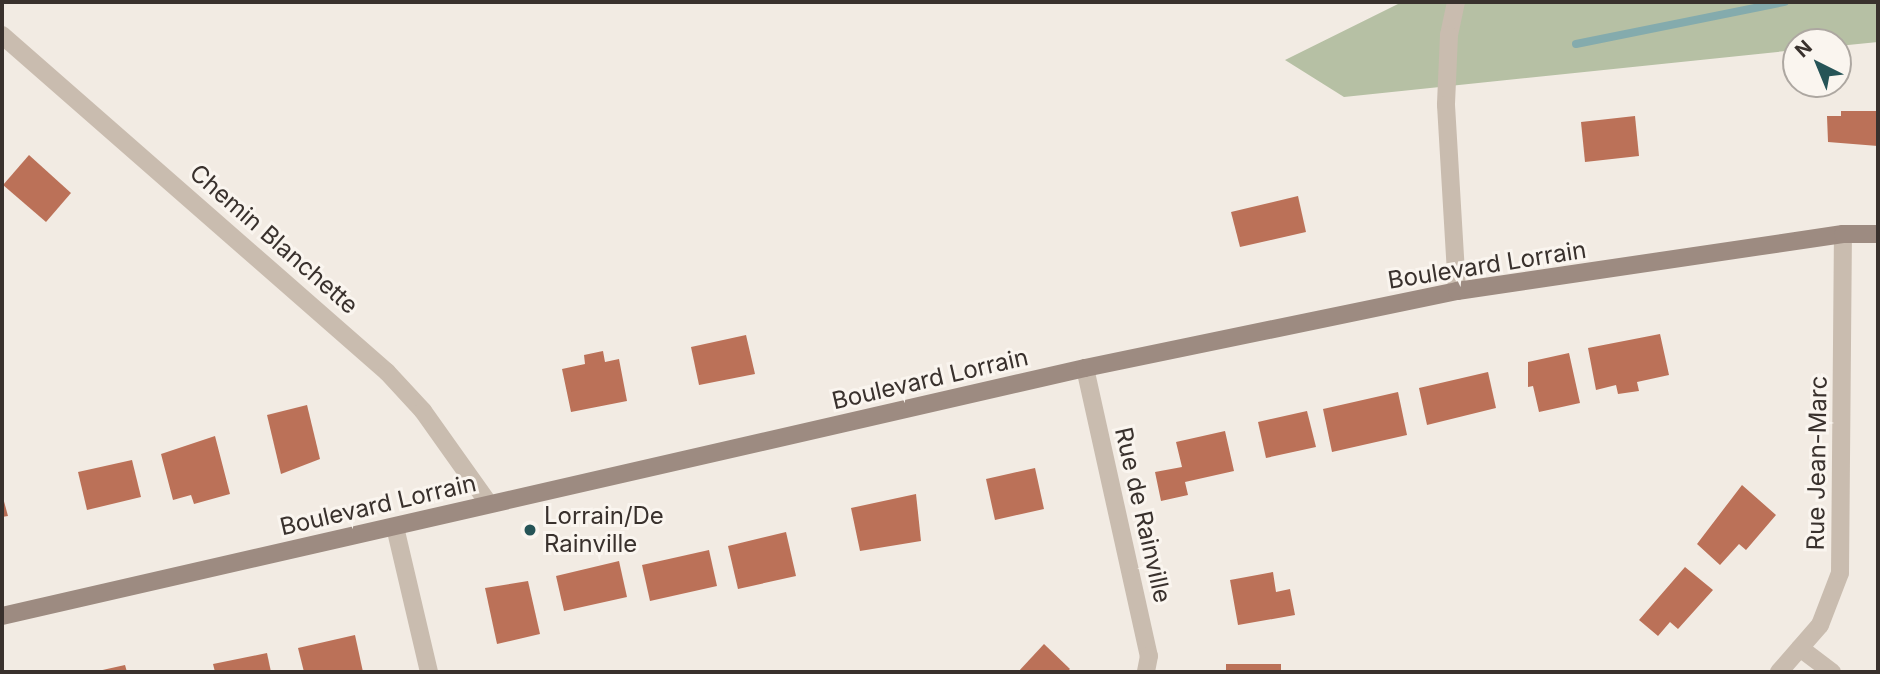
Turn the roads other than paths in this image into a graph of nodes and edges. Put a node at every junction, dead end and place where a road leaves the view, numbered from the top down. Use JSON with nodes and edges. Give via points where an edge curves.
{"nodes":[{"id":1,"x":1456,"y":2,"type":"edge"},
{"id":2,"x":2,"y":35,"type":"edge"},
{"id":3,"x":1843,"y":234,"type":"junction"},
{"id":4,"x":1878,"y":234,"type":"edge"},
{"id":5,"x":1457,"y":291,"type":"junction"},
{"id":6,"x":1085,"y":369,"type":"junction"},
{"id":7,"x":489,"y":504,"type":"junction"},
{"id":8,"x":395,"y":527,"type":"junction"},
{"id":9,"x":2,"y":617,"type":"edge"},
{"id":10,"x":1800,"y":648,"type":"junction"},
{"id":11,"x":429,"y":672,"type":"edge"},
{"id":12,"x":1146,"y":672,"type":"edge"},
{"id":13,"x":1779,"y":672,"type":"edge"},
{"id":14,"x":1832,"y":672,"type":"edge"}],
"edges":[{"from":1,"to":5,"type":"street","via":[[1449,34],[1446,105]]},
{"from":2,"to":7,"type":"street","name":"Chemin Blanchette","via":[[387,372],[423,411]]},
{"from":3,"to":4,"type":"main road","name":"Boulevard Lorrain"},
{"from":3,"to":5,"type":"main road","name":"Boulevard Lorrain"},
{"from":3,"to":10,"type":"street","name":"Rue Jean-Marc","via":[[1840,573],[1820,625]]},
{"from":5,"to":6,"type":"main road","name":"Boulevard Lorrain"},
{"from":6,"to":7,"type":"main road","name":"Boulevard Lorrain"},
{"from":6,"to":12,"type":"street","name":"Rue de Rainville","via":[[1149,656]]},
{"from":7,"to":8,"type":"main road","name":"Boulevard Lorrain"},
{"from":8,"to":9,"type":"main road","name":"Boulevard Lorrain"},
{"from":8,"to":11,"type":"street"},
{"from":10,"to":13,"type":"street","name":"Rue Jean-Marc"},
{"from":10,"to":14,"type":"street"}]}
